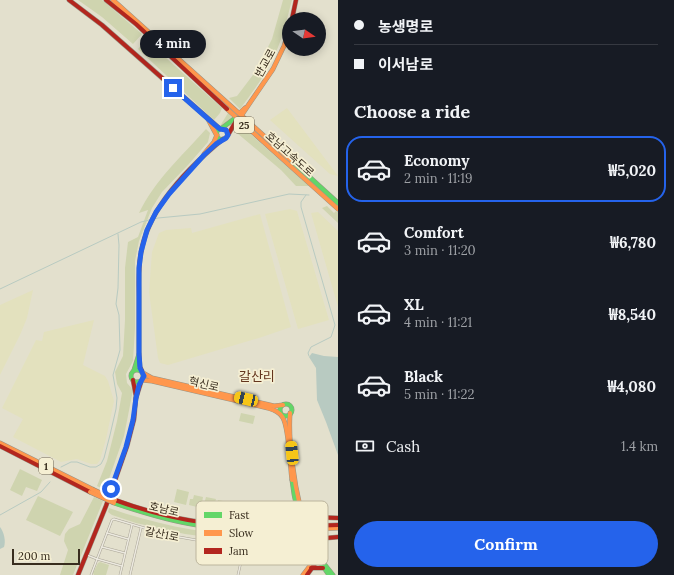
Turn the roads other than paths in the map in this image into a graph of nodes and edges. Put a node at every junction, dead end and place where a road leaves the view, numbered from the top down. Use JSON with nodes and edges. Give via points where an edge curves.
{"nodes":[{"id":1,"x":69,"y":0,"type":"edge"},
{"id":2,"x":106,"y":0,"type":"edge"},
{"id":3,"x":113,"y":0,"type":"edge"},
{"id":4,"x":296,"y":0,"type":"edge"},
{"id":5,"x":293,"y":12,"type":"edge"},
{"id":6,"x":282,"y":50,"type":"edge"},
{"id":7,"x":242,"y":112,"type":"dead end"},
{"id":8,"x":208,"y":119,"type":"junction"},
{"id":9,"x":221,"y":128,"type":"junction"},
{"id":10,"x":216,"y":134,"type":"junction"},
{"id":11,"x":228,"y":135,"type":"junction"},
{"id":12,"x":223,"y":139,"type":"junction"},
{"id":13,"x":204,"y":155,"type":"junction"},
{"id":14,"x":338,"y":203,"type":"edge"},
{"id":15,"x":338,"y":209,"type":"edge"},
{"id":16,"x":139,"y":354,"type":"junction"},
{"id":17,"x":134,"y":370,"type":"junction"},
{"id":18,"x":143,"y":372,"type":"junction"},
{"id":19,"x":133,"y":380,"type":"junction"},
{"id":20,"x":142,"y":380,"type":"junction"},
{"id":21,"x":136,"y":398,"type":"junction"},
{"id":22,"x":283,"y":405,"type":"junction"},
{"id":23,"x":290,"y":413,"type":"junction"},
{"id":24,"x":281,"y":415,"type":"junction"},
{"id":25,"x":0,"y":443,"type":"edge"},
{"id":26,"x":0,"y":446,"type":"edge"},
{"id":27,"x":91,"y":491,"type":"junction"},
{"id":28,"x":296,"y":501,"type":"edge"},
{"id":29,"x":299,"y":501,"type":"edge"},
{"id":30,"x":115,"y":502,"type":"junction"},
{"id":31,"x":328,"y":518,"type":"edge"},
{"id":32,"x":338,"y":518,"type":"edge"},
{"id":33,"x":196,"y":521,"type":"edge"},
{"id":34,"x":132,"y":525,"type":"junction"},
{"id":35,"x":196,"y":525,"type":"edge"},
{"id":36,"x":338,"y":525,"type":"edge"},
{"id":37,"x":328,"y":526,"type":"edge"},
{"id":38,"x":141,"y":528,"type":"junction"},
{"id":39,"x":328,"y":528,"type":"edge"},
{"id":40,"x":338,"y":528,"type":"edge"},
{"id":41,"x":107,"y":533,"type":"junction"},
{"id":42,"x":338,"y":537,"type":"edge"},
{"id":43,"x":328,"y":538,"type":"edge"},
{"id":44,"x":128,"y":539,"type":"junction"},
{"id":45,"x":196,"y":540,"type":"edge"},
{"id":46,"x":102,"y":547,"type":"junction"},
{"id":47,"x":125,"y":553,"type":"junction"},
{"id":48,"x":86,"y":554,"type":"junction"},
{"id":49,"x":97,"y":559,"type":"junction"},
{"id":50,"x":240,"y":565,"type":"edge"},
{"id":51,"x":310,"y":565,"type":"edge"},
{"id":52,"x":313,"y":565,"type":"edge"},
{"id":53,"x":321,"y":565,"type":"edge"},
{"id":54,"x":324,"y":565,"type":"edge"},
{"id":55,"x":122,"y":566,"type":"junction"},
{"id":56,"x":311,"y":568,"type":"junction"},
{"id":57,"x":323,"y":568,"type":"junction"},
{"id":58,"x":78,"y":575,"type":"edge"},
{"id":59,"x":91,"y":575,"type":"edge"},
{"id":60,"x":120,"y":575,"type":"edge"},
{"id":61,"x":130,"y":575,"type":"edge"},
{"id":62,"x":238,"y":575,"type":"edge"},
{"id":63,"x":303,"y":575,"type":"edge"},
{"id":64,"x":307,"y":575,"type":"edge"},
{"id":65,"x":329,"y":575,"type":"edge"},
{"id":66,"x":333,"y":575,"type":"edge"}],
"edges":[{"from":1,"to":8,"type":"main road","via":[[102,24]]},
{"from":2,"to":15,"type":"main road","name":"호남고속도로","number":"25","via":[[136,24]]},
{"from":3,"to":14,"type":"main road","name":"호남고속도로","number":"25"},
{"from":4,"to":5,"type":"main road"},
{"from":6,"to":7,"type":"main road","name":"반교로","via":[[260,90]]},
{"from":8,"to":9,"type":"main road"},
{"from":8,"to":10,"type":"main road"},
{"from":9,"to":10,"type":"main road"},
{"from":9,"to":11,"type":"main road","via":[[226,130]]},
{"from":9,"to":11,"type":"main road","via":[[235,120]]},
{"from":10,"to":12,"type":"main road","via":[[218,138]]},
{"from":10,"to":13,"type":"main road","via":[[214,142]]},
{"from":11,"to":12,"type":"main road"},
{"from":12,"to":13,"type":"main road"},
{"from":13,"to":16,"type":"main road","via":[[169,194],[147,230],[139,268]]},
{"from":16,"to":17,"type":"main road"},
{"from":16,"to":18,"type":"main road","via":[[140,368]]},
{"from":17,"to":18,"type":"main road"},
{"from":17,"to":19,"type":"main road","via":[[131,374]]},
{"from":18,"to":20,"type":"main road"},
{"from":18,"to":22,"type":"main road","name":"혁신로","via":[[152,378],[271,405]]},
{"from":19,"to":20,"type":"main road"},
{"from":19,"to":21,"type":"main road"},
{"from":20,"to":21,"type":"main road"},
{"from":20,"to":24,"type":"main road","name":"혁신로","via":[[268,408]]},
{"from":21,"to":48,"type":"main road","via":[[124,456]]},
{"from":22,"to":23,"type":"main road","via":[[290,406]]},
{"from":22,"to":24,"type":"main road","via":[[280,408]]},
{"from":23,"to":24,"type":"main road","via":[[287,416]]},
{"from":23,"to":29,"type":"main road"},
{"from":24,"to":28,"type":"main road","via":[[286,426]]},
{"from":25,"to":27,"type":"main road","name":"호남로","number":"1"},
{"from":26,"to":27,"type":"main road","name":"호남로","number":"1"},
{"from":27,"to":30,"type":"main road","name":"호남로","number":"1","bridge":true},
{"from":30,"to":33,"type":"main road","name":"호남로","number":"1"},
{"from":30,"to":35,"type":"main road","name":"호남로","number":"1","via":[[162,518]]},
{"from":31,"to":32,"type":"main road"},
{"from":34,"to":38,"type":"street"},
{"from":34,"to":41,"type":"street","via":[[114,519]]},
{"from":34,"to":44,"type":"street"},
{"from":36,"to":37,"type":"main road","name":"호남로","number":"1"},
{"from":38,"to":45,"type":"street","name":"갈산1로"},
{"from":38,"to":61,"type":"street","name":"갈산1로"},
{"from":39,"to":40,"type":"main road","name":"호남로","number":"1"},
{"from":41,"to":44,"type":"street"},
{"from":41,"to":46,"type":"street"},
{"from":42,"to":43,"type":"main road"},
{"from":44,"to":47,"type":"street"},
{"from":46,"to":47,"type":"street"},
{"from":46,"to":49,"type":"street"},
{"from":47,"to":55,"type":"street"},
{"from":48,"to":49,"type":"street"},
{"from":48,"to":58,"type":"main road"},
{"from":49,"to":55,"type":"street"},
{"from":49,"to":59,"type":"street"},
{"from":50,"to":62,"type":"street","name":"갈산1로"},
{"from":51,"to":63,"type":"main road"},
{"from":52,"to":56,"type":"main road"},
{"from":53,"to":57,"type":"main road"},
{"from":54,"to":66,"type":"main road"},
{"from":55,"to":60,"type":"street"},
{"from":56,"to":57,"type":"main road"},
{"from":56,"to":64,"type":"main road"},
{"from":57,"to":65,"type":"main road"}]}
